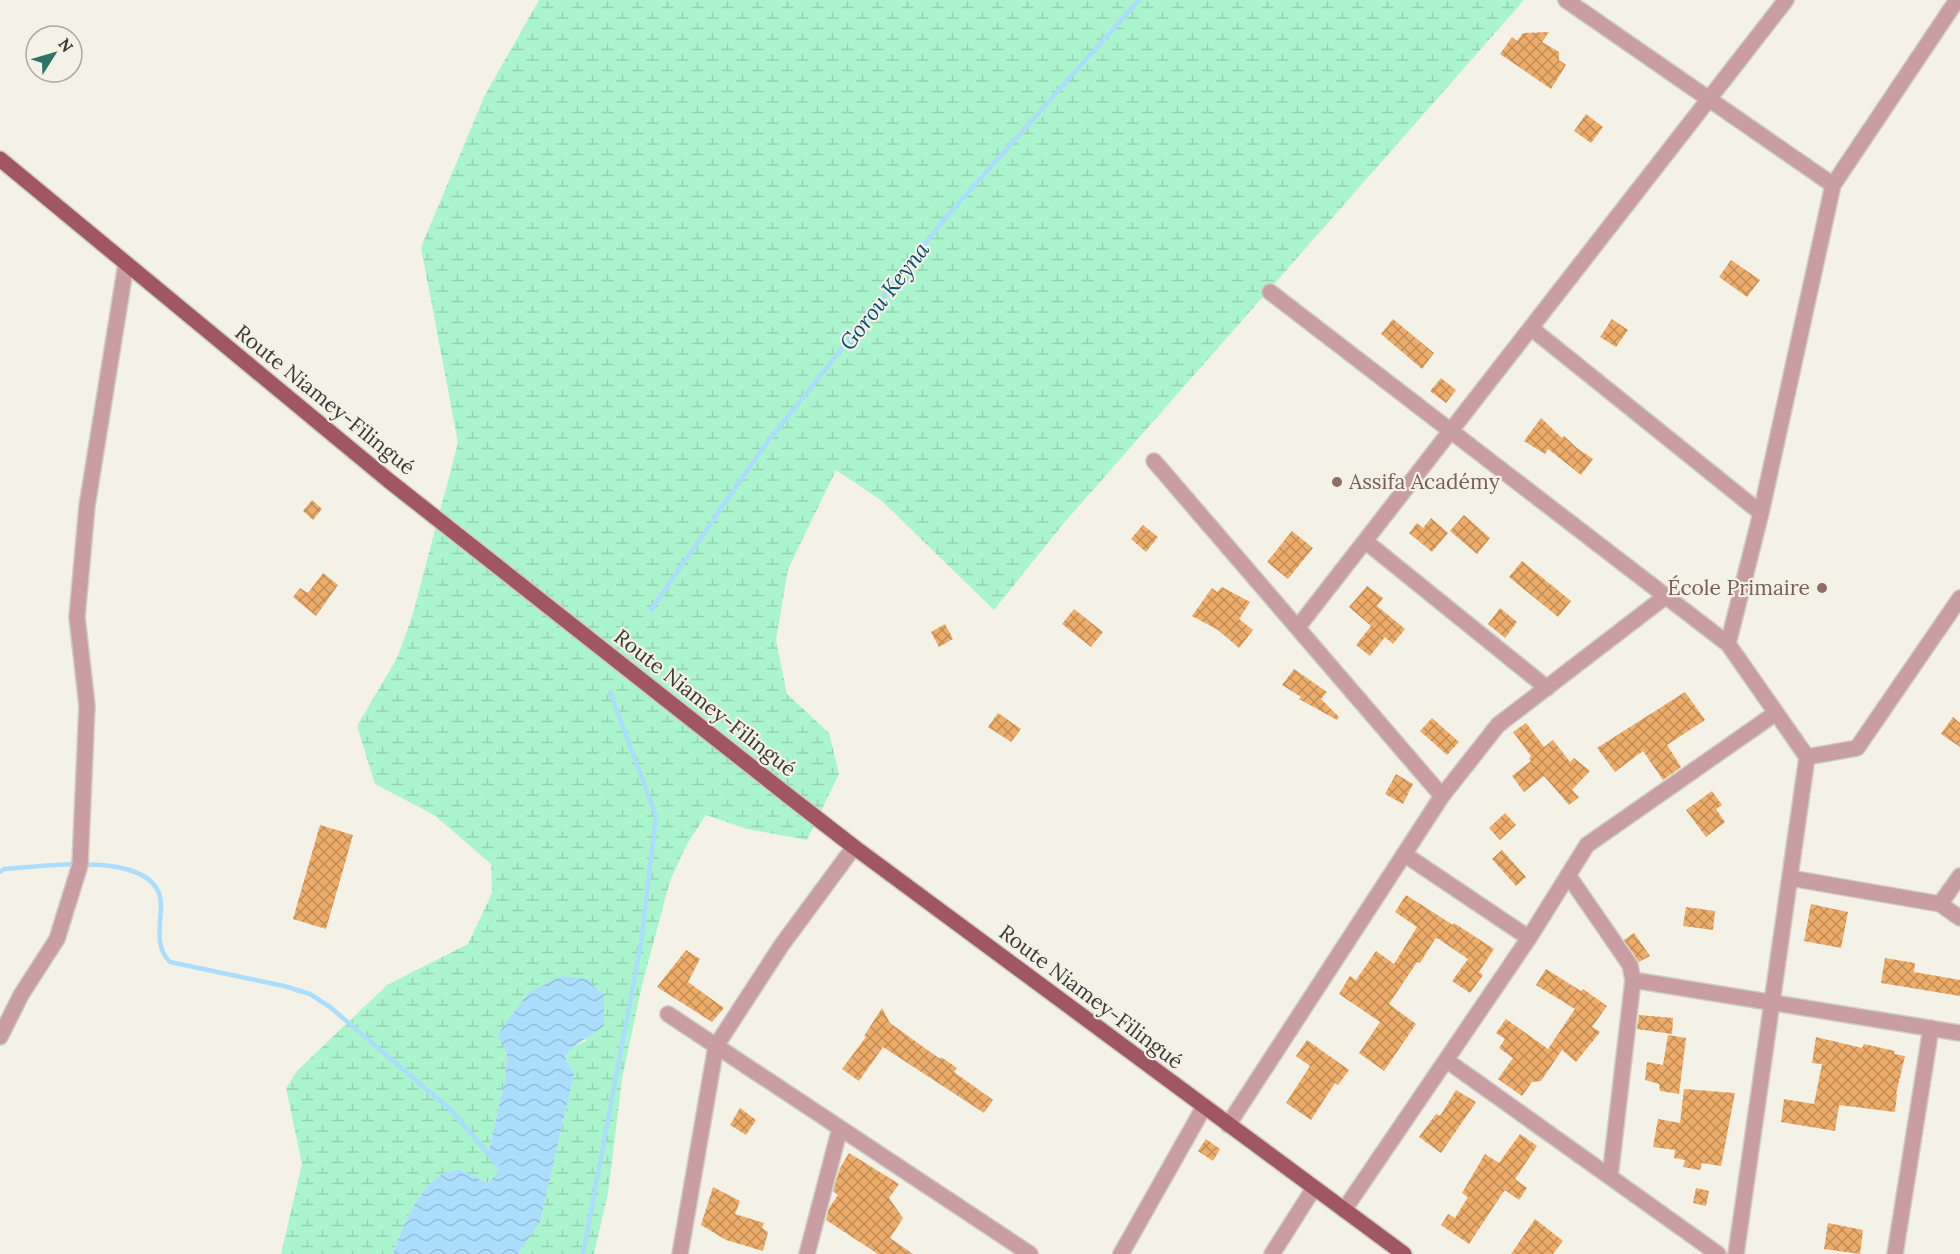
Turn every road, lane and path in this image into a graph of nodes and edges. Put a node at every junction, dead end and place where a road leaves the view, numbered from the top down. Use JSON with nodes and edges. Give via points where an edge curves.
{"nodes":[{"id":1,"x":1566,"y":0,"type":"edge"},
{"id":2,"x":1786,"y":0,"type":"edge"},
{"id":3,"x":1957,"y":0,"type":"edge"},
{"id":4,"x":1709,"y":99,"type":"junction"},
{"id":5,"x":0,"y":159,"type":"edge"},
{"id":6,"x":1833,"y":185,"type":"junction"},
{"id":7,"x":126,"y":264,"type":"junction"},
{"id":8,"x":1270,"y":292,"type":"dead end"},
{"id":9,"x":1531,"y":328,"type":"junction"},
{"id":10,"x":1451,"y":431,"type":"junction"},
{"id":11,"x":1154,"y":461,"type":"dead end"},
{"id":12,"x":1761,"y":513,"type":"junction"},
{"id":13,"x":1365,"y":541,"type":"junction"},
{"id":14,"x":1666,"y":596,"type":"junction"},
{"id":15,"x":1960,"y":598,"type":"edge"},
{"id":16,"x":1298,"y":627,"type":"junction"},
{"id":17,"x":1728,"y":644,"type":"junction"},
{"id":18,"x":1547,"y":688,"type":"junction"},
{"id":19,"x":1776,"y":713,"type":"junction"},
{"id":20,"x":1807,"y":757,"type":"junction"},
{"id":21,"x":1442,"y":796,"type":"junction"},
{"id":22,"x":854,"y":847,"type":"junction"},
{"id":23,"x":1404,"y":854,"type":"junction"},
{"id":24,"x":1568,"y":875,"type":"junction"},
{"id":25,"x":1960,"y":876,"type":"edge"},
{"id":26,"x":1790,"y":878,"type":"junction"},
{"id":27,"x":1940,"y":904,"type":"junction"},
{"id":28,"x":1960,"y":918,"type":"edge"},
{"id":29,"x":1529,"y":938,"type":"junction"},
{"id":30,"x":1633,"y":980,"type":"junction"},
{"id":31,"x":1772,"y":1003,"type":"junction"},
{"id":32,"x":668,"y":1014,"type":"dead end"},
{"id":33,"x":1931,"y":1028,"type":"junction"},
{"id":34,"x":1960,"y":1033,"type":"edge"},
{"id":35,"x":0,"y":1037,"type":"edge"},
{"id":36,"x":716,"y":1046,"type":"junction"},
{"id":37,"x":1446,"y":1060,"type":"junction"},
{"id":38,"x":1204,"y":1107,"type":"junction"},
{"id":39,"x":1228,"y":1125,"type":"junction"},
{"id":40,"x":840,"y":1128,"type":"junction"},
{"id":41,"x":1610,"y":1177,"type":"junction"},
{"id":42,"x":1314,"y":1188,"type":"junction"},
{"id":43,"x":1344,"y":1210,"type":"junction"},
{"id":44,"x":810,"y":1253,"type":"edge"},
{"id":45,"x":680,"y":1254,"type":"edge"},
{"id":46,"x":1030,"y":1254,"type":"edge"},
{"id":47,"x":1121,"y":1254,"type":"edge"},
{"id":48,"x":1272,"y":1254,"type":"edge"},
{"id":49,"x":1404,"y":1254,"type":"edge"},
{"id":50,"x":1718,"y":1254,"type":"edge"},
{"id":51,"x":1736,"y":1254,"type":"edge"},
{"id":52,"x":1895,"y":1254,"type":"edge"}],
"edges":[{"from":1,"to":4,"type":"street"},
{"from":2,"to":4,"type":"street"},
{"from":3,"to":6,"type":"street"},
{"from":4,"to":6,"type":"street"},
{"from":4,"to":9,"type":"street"},
{"from":5,"to":7,"type":"main road","name":"Route Niamey-Filingué"},
{"from":6,"to":12,"type":"street"},
{"from":7,"to":22,"type":"main road","name":"Route Niamey-Filingué","via":[[388,480]]},
{"from":7,"to":35,"type":"street","via":[[87,506],[77,617],[87,706],[80,865],[57,939]]},
{"from":8,"to":10,"type":"street"},
{"from":9,"to":10,"type":"street"},
{"from":9,"to":12,"type":"street"},
{"from":10,"to":13,"type":"street"},
{"from":10,"to":14,"type":"street"},
{"from":11,"to":16,"type":"street"},
{"from":12,"to":17,"type":"street"},
{"from":13,"to":16,"type":"street"},
{"from":13,"to":18,"type":"street"},
{"from":14,"to":17,"type":"street"},
{"from":14,"to":18,"type":"street"},
{"from":15,"to":20,"type":"street","via":[[1857,748]]},
{"from":16,"to":21,"type":"street"},
{"from":17,"to":19,"type":"street"},
{"from":18,"to":21,"type":"street","via":[[1498,725]]},
{"from":19,"to":20,"type":"street"},
{"from":19,"to":24,"type":"street","via":[[1587,845]]},
{"from":20,"to":26,"type":"street"},
{"from":21,"to":23,"type":"street"},
{"from":22,"to":36,"type":"street","via":[[781,946]]},
{"from":22,"to":38,"type":"main road","name":"Route Niamey-Filingué"},
{"from":23,"to":29,"type":"street"},
{"from":23,"to":39,"type":"street"},
{"from":24,"to":29,"type":"street"},
{"from":24,"to":30,"type":"street","via":[[1630,965]]},
{"from":25,"to":27,"type":"street"},
{"from":26,"to":27,"type":"street"},
{"from":26,"to":31,"type":"street"},
{"from":27,"to":28,"type":"street"},
{"from":29,"to":37,"type":"street"},
{"from":30,"to":31,"type":"street"},
{"from":30,"to":41,"type":"street"},
{"from":31,"to":33,"type":"street"},
{"from":31,"to":51,"type":"street"},
{"from":32,"to":36,"type":"street"},
{"from":33,"to":34,"type":"street"},
{"from":33,"to":52,"type":"street"},
{"from":36,"to":40,"type":"street"},
{"from":36,"to":45,"type":"street"},
{"from":37,"to":41,"type":"street"},
{"from":37,"to":43,"type":"street"},
{"from":38,"to":39,"type":"main road","name":"Route Niamey-Filingué"},
{"from":38,"to":47,"type":"street"},
{"from":39,"to":42,"type":"main road","name":"Route Niamey-Filingué"},
{"from":40,"to":44,"type":"street"},
{"from":40,"to":46,"type":"street"},
{"from":41,"to":50,"type":"street"},
{"from":42,"to":43,"type":"main road","name":"Route Niamey-Filingué"},
{"from":42,"to":48,"type":"street"},
{"from":43,"to":49,"type":"main road","name":"Route Niamey-Filingué"}]}
